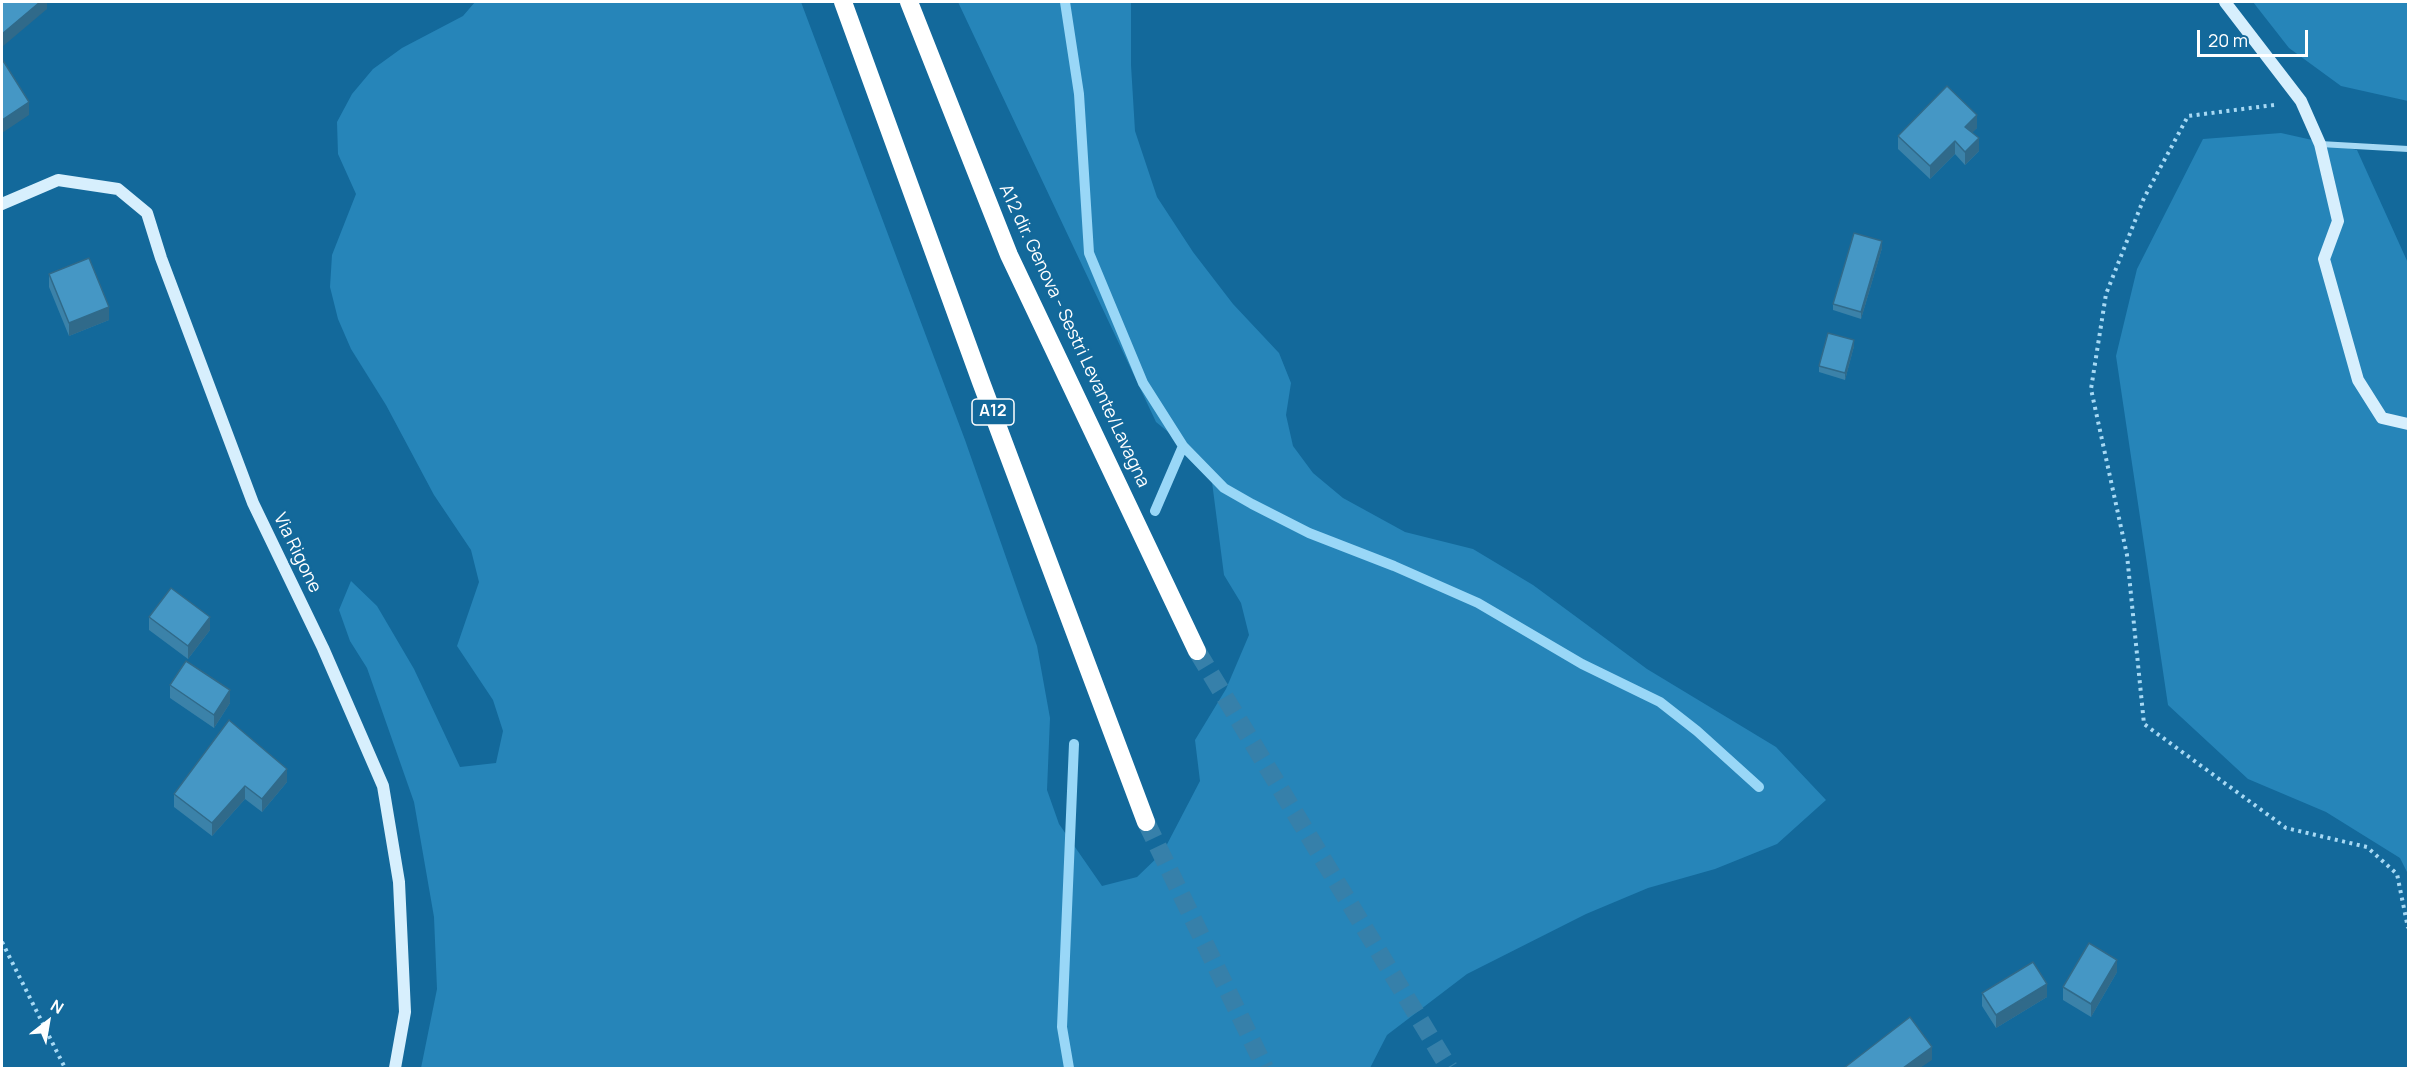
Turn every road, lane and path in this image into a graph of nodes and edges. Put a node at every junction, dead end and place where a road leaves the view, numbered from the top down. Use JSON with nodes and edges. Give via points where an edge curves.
{"nodes":[{"id":1,"x":843,"y":2,"type":"edge"},
{"id":2,"x":909,"y":2,"type":"edge"},
{"id":3,"x":2225,"y":2,"type":"edge"},
{"id":4,"x":2301,"y":101,"type":"junction"},
{"id":5,"x":2319,"y":144,"type":"junction"},
{"id":6,"x":2409,"y":149,"type":"edge"},
{"id":7,"x":2,"y":204,"type":"edge"},
{"id":8,"x":2409,"y":424,"type":"edge"},
{"id":9,"x":1197,"y":651,"type":"tunnel mouth"},
{"id":10,"x":1146,"y":822,"type":"tunnel mouth"},
{"id":11,"x":2409,"y":928,"type":"edge"},
{"id":12,"x":2,"y":942,"type":"edge"},
{"id":13,"x":65,"y":1068,"type":"edge"},
{"id":14,"x":395,"y":1068,"type":"edge"}],
"edges":[{"from":1,"to":10,"type":"highway","number":"A12"},
{"from":2,"to":9,"type":"highway","name":"A12 dir. Genova - Sestri Levante/Lavagna","via":[[1009,255]]},
{"from":3,"to":4,"type":"street"},
{"from":4,"to":5,"type":"street"},
{"from":4,"to":11,"type":"path","via":[[2188,116],[2145,198],[2106,294],[2091,389],[2127,555],[2144,724],[2286,828],[2367,847],[2397,874]]},
{"from":5,"to":6,"type":"street"},
{"from":5,"to":8,"type":"street","via":[[2338,221],[2324,259],[2358,380],[2382,418]]},
{"from":7,"to":14,"type":"street","name":"Via Rigone","via":[[58,180],[118,189],[147,213],[254,503],[383,786],[399,882],[405,1012]]},
{"from":12,"to":13,"type":"path"}]}
